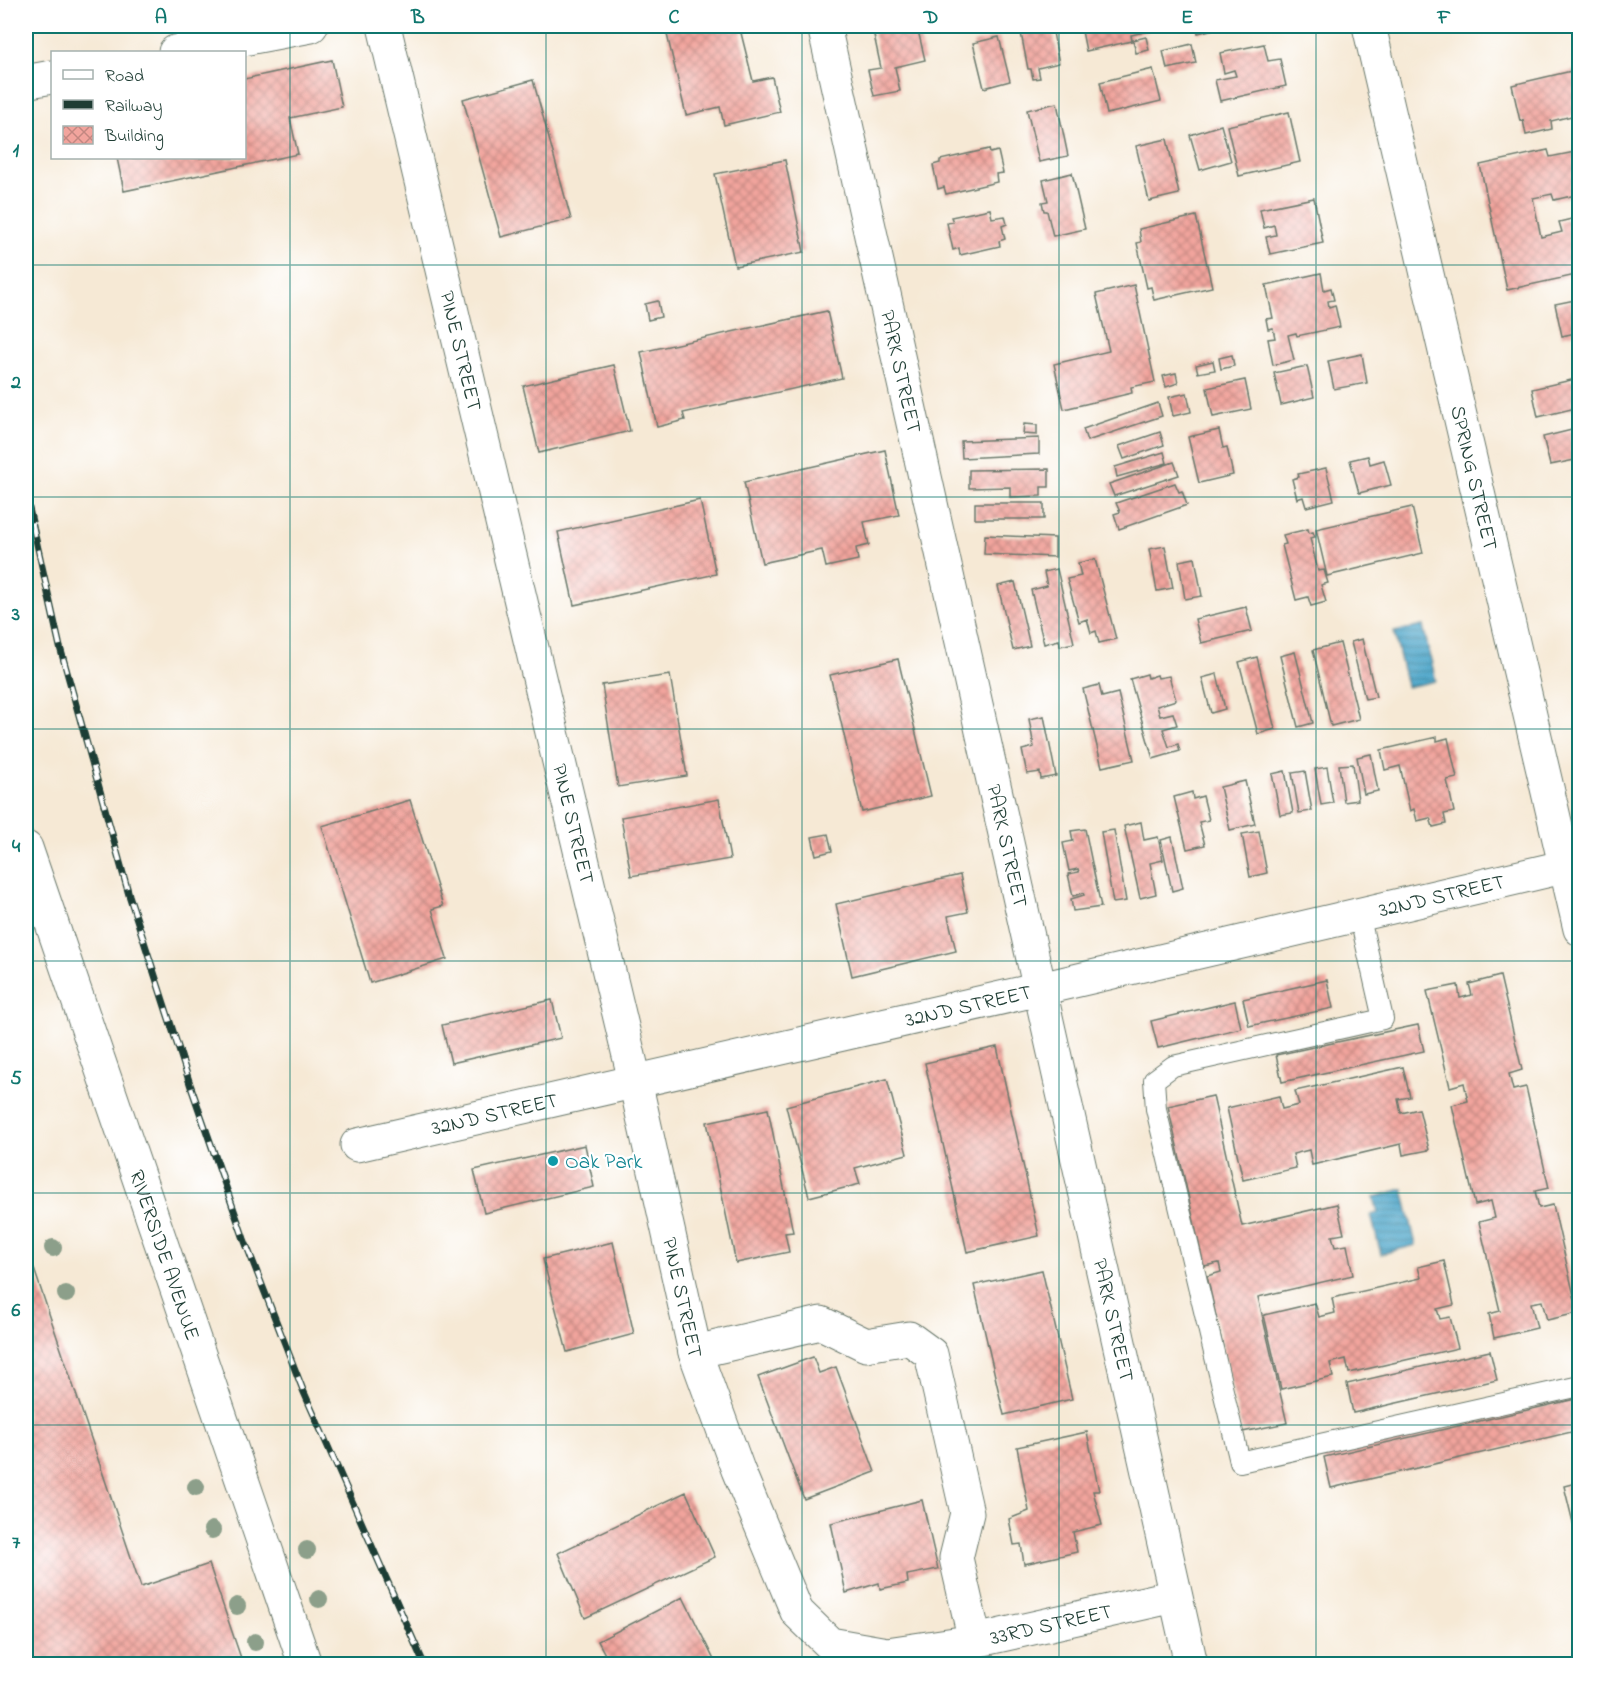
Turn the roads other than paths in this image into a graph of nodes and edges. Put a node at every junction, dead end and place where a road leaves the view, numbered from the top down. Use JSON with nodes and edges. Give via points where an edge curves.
{"nodes":[{"id":1,"x":311,"y":26,"type":"edge"},
{"id":2,"x":384,"y":26,"type":"edge"},
{"id":3,"x":824,"y":26,"type":"edge"},
{"id":4,"x":1369,"y":26,"type":"edge"},
{"id":5,"x":180,"y":51,"type":"edge"},
{"id":6,"x":26,"y":848,"type":"edge"},
{"id":7,"x":1572,"y":864,"type":"edge"},
{"id":8,"x":1359,"y":914,"type":"junction"},
{"id":9,"x":1580,"y":929,"type":"edge"},
{"id":10,"x":1040,"y":989,"type":"junction"},
{"id":11,"x":635,"y":1081,"type":"junction"},
{"id":12,"x":357,"y":1145,"type":"dead end"},
{"id":13,"x":695,"y":1352,"type":"junction"},
{"id":14,"x":1580,"y":1386,"type":"edge"},
{"id":15,"x":1175,"y":1596,"type":"junction"},
{"id":16,"x":797,"y":1612,"type":"joint"},
{"id":17,"x":975,"y":1641,"type":"junction"},
{"id":18,"x":305,"y":1665,"type":"edge"},
{"id":19,"x":1191,"y":1665,"type":"edge"}],
"edges":[{"from":1,"to":5,"type":"street"},
{"from":2,"to":11,"type":"street","name":"PINE STREET"},
{"from":3,"to":10,"type":"street","name":"PARK STREET"},
{"from":4,"to":7,"type":"street","name":"SPRING STREET"},
{"from":6,"to":18,"type":"street","name":"RIVERSIDE AVENUE"},
{"from":7,"to":8,"type":"street","name":"32ND STREET"},
{"from":7,"to":9,"type":"street","name":"SPRING STREET"},
{"from":8,"to":10,"type":"street","name":"32ND STREET"},
{"from":8,"to":14,"type":"lane","via":[[1383,1019],[1173,1066],[1154,1080],[1156,1109],[1240,1462]]},
{"from":10,"to":11,"type":"street","name":"32ND STREET"},
{"from":10,"to":15,"type":"street","name":"PARK STREET"},
{"from":11,"to":12,"type":"street","name":"32ND STREET"},
{"from":11,"to":13,"type":"street","name":"PINE STREET"},
{"from":13,"to":16,"type":"street","name":"PINE STREET","via":[[738,1470]]},
{"from":13,"to":17,"type":"street","via":[[821,1323],[866,1345],[909,1338],[931,1354],[967,1512],[956,1558]]},
{"from":15,"to":17,"type":"street","name":"33RD STREET"},
{"from":15,"to":19,"type":"street","name":"PARK STREET"},
{"from":16,"to":17,"type":"street","name":"33RD STREET","via":[[830,1644],[887,1654]]}]}
